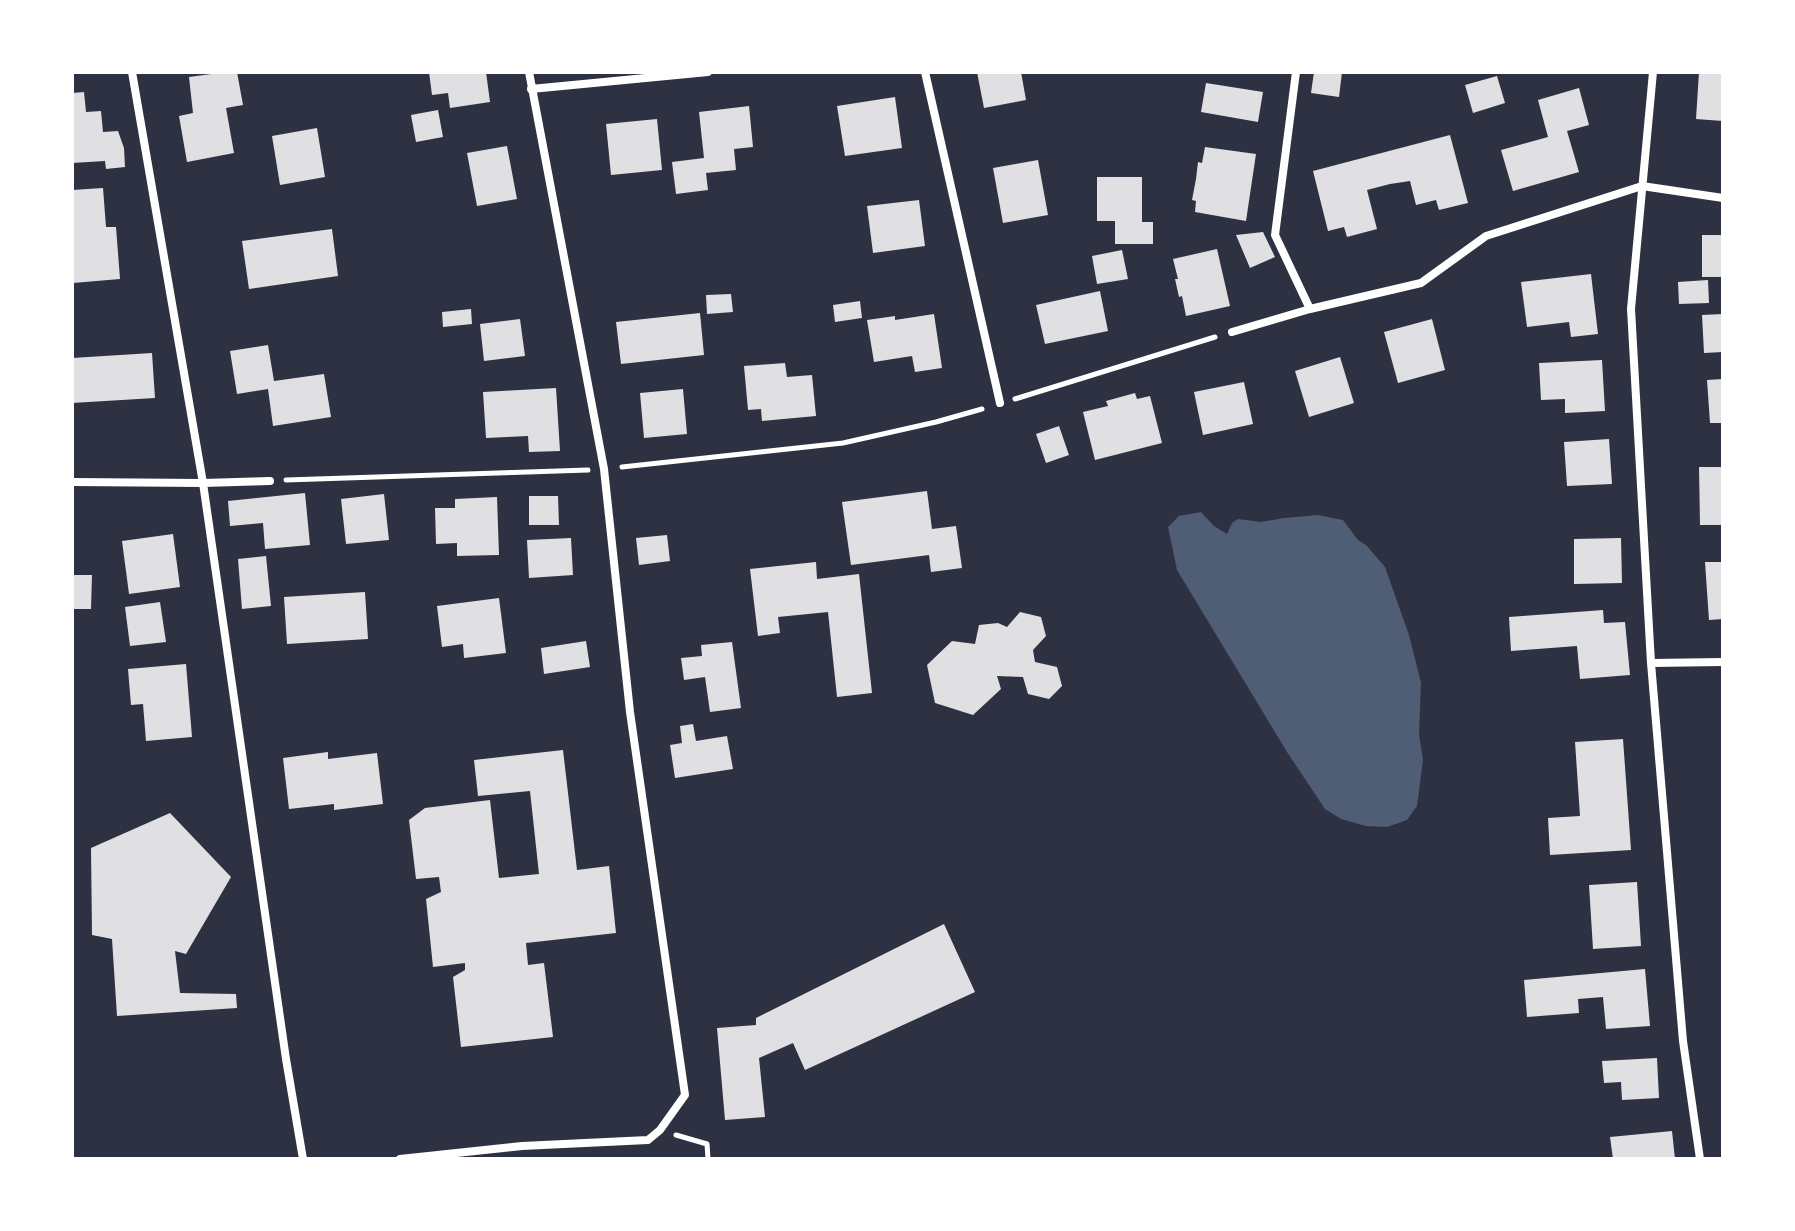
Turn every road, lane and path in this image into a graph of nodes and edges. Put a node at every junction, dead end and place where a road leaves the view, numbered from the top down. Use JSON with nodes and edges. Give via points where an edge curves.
{"nodes":[{"id":1,"x":132,"y":72,"type":"edge"},
{"id":2,"x":529,"y":72,"type":"edge"},
{"id":3,"x":708,"y":72,"type":"edge"},
{"id":4,"x":925,"y":72,"type":"edge"},
{"id":5,"x":1296,"y":72,"type":"edge"},
{"id":6,"x":1653,"y":72,"type":"edge"},
{"id":7,"x":531,"y":89,"type":"junction"},
{"id":8,"x":1642,"y":186,"type":"junction"},
{"id":9,"x":1723,"y":198,"type":"edge"},
{"id":10,"x":1310,"y":309,"type":"junction"},
{"id":11,"x":1232,"y":332,"type":"joint"},
{"id":12,"x":1000,"y":403,"type":"junction"},
{"id":13,"x":604,"y":469,"type":"junction"},
{"id":14,"x":270,"y":481,"type":"joint"},
{"id":15,"x":72,"y":482,"type":"edge"},
{"id":16,"x":203,"y":483,"type":"junction"},
{"id":17,"x":1723,"y":662,"type":"edge"},
{"id":18,"x":1651,"y":663,"type":"junction"},
{"id":19,"x":660,"y":1130,"type":"junction"},
{"id":20,"x":303,"y":1159,"type":"edge"},
{"id":21,"x":400,"y":1159,"type":"edge"},
{"id":22,"x":708,"y":1159,"type":"edge"},
{"id":23,"x":1700,"y":1159,"type":"edge"}],
"edges":[{"from":1,"to":16,"type":"street"},
{"from":2,"to":7,"type":"street"},
{"from":3,"to":7,"type":"street"},
{"from":4,"to":12,"type":"street"},
{"from":5,"to":10,"type":"street","via":[[1275,235]]},
{"from":6,"to":8,"type":"street"},
{"from":7,"to":13,"type":"street"},
{"from":8,"to":9,"type":"street"},
{"from":8,"to":10,"type":"street","via":[[1486,236],[1421,283]]},
{"from":8,"to":18,"type":"street","via":[[1631,309]]},
{"from":10,"to":11,"type":"street"},
{"from":11,"to":12,"type":"path"},
{"from":12,"to":13,"type":"path","via":[[843,443]]},
{"from":13,"to":14,"type":"path"},
{"from":13,"to":19,"type":"street","via":[[630,712],[685,1095]]},
{"from":14,"to":16,"type":"street"},
{"from":15,"to":16,"type":"street"},
{"from":16,"to":20,"type":"street"},
{"from":17,"to":18,"type":"street"},
{"from":18,"to":23,"type":"street","via":[[1683,1041]]},
{"from":19,"to":21,"type":"street","via":[[648,1140]]},
{"from":19,"to":22,"type":"path","via":[[707,1144]]}]}
